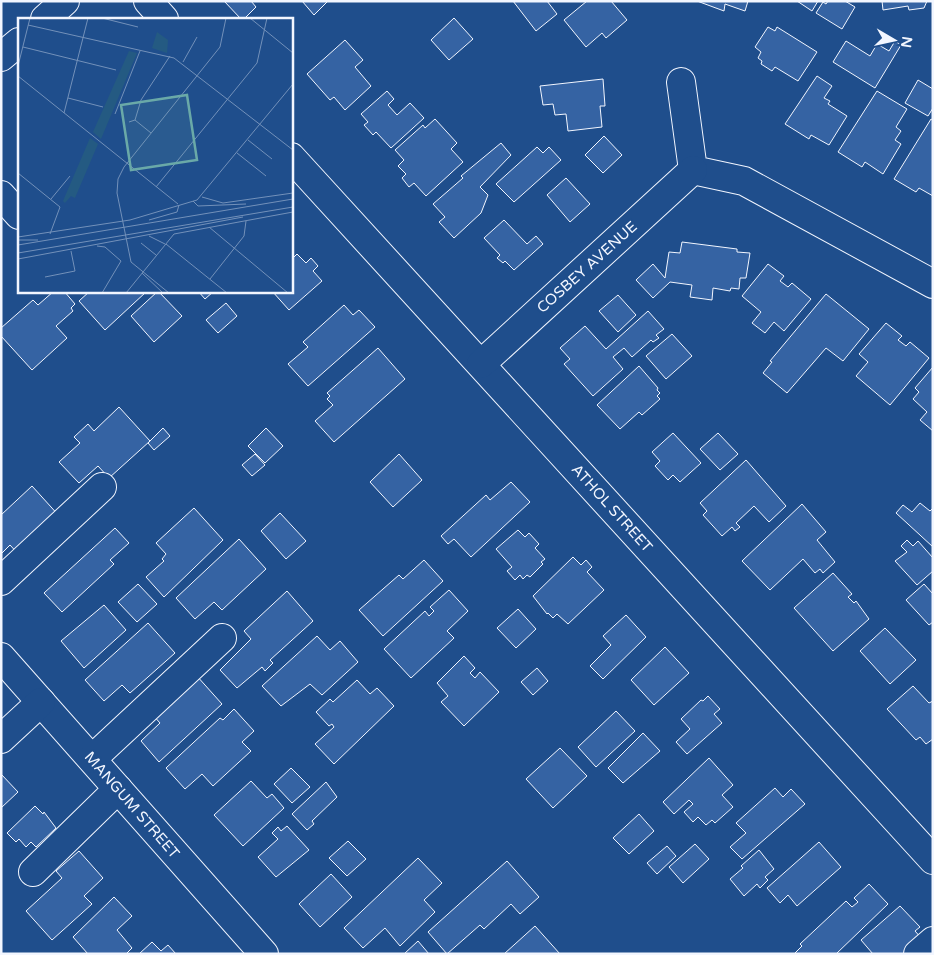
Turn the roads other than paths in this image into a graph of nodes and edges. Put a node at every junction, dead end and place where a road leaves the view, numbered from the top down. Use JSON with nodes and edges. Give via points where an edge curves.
{"nodes":[{"id":1,"x":65,"y":1,"type":"edge"},
{"id":2,"x":148,"y":1,"type":"edge"},
{"id":3,"x":46,"y":18,"type":"edge"},
{"id":4,"x":163,"y":18,"type":"edge"},
{"id":5,"x":18,"y":43,"type":"edge"},
{"id":6,"x":1,"y":57,"type":"edge"},
{"id":7,"x":681,"y":82,"type":"dead end"},
{"id":8,"x":292,"y":158,"type":"edge"},
{"id":9,"x":693,"y":170,"type":"junction"},
{"id":10,"x":1,"y":195,"type":"edge"},
{"id":11,"x":18,"y":214,"type":"edge"},
{"id":12,"x":933,"y":284,"type":"edge"},
{"id":13,"x":481,"y":364,"type":"junction"},
{"id":14,"x":102,"y":487,"type":"dead end"},
{"id":15,"x":1,"y":581,"type":"edge"},
{"id":16,"x":222,"y":638,"type":"dead end"},
{"id":17,"x":1,"y":657,"type":"edge"},
{"id":18,"x":41,"y":702,"type":"junction"},
{"id":19,"x":1,"y":739,"type":"edge"},
{"id":20,"x":92,"y":759,"type":"junction"},
{"id":21,"x":118,"y":789,"type":"junction"},
{"id":22,"x":933,"y":860,"type":"edge"},
{"id":23,"x":33,"y":872,"type":"dead end"},
{"id":24,"x":933,"y":941,"type":"edge"},
{"id":25,"x":264,"y":954,"type":"edge"},
{"id":26,"x":918,"y":954,"type":"edge"}],
"edges":[{"from":1,"to":3,"type":"street"},
{"from":2,"to":4,"type":"street"},
{"from":5,"to":6,"type":"street"},
{"from":7,"to":9,"type":"street"},
{"from":8,"to":13,"type":"street","name":"ATHOL STREET"},
{"from":9,"to":12,"type":"street","via":[[744,181]]},
{"from":9,"to":13,"type":"street","name":"COSBEY AVENUE"},
{"from":10,"to":11,"type":"street"},
{"from":13,"to":22,"type":"street","name":"ATHOL STREET"},
{"from":14,"to":15,"type":"street"},
{"from":16,"to":20,"type":"street"},
{"from":17,"to":18,"type":"street","name":"MANGUM STREET"},
{"from":18,"to":19,"type":"street"},
{"from":18,"to":20,"type":"street","name":"MANGUM STREET"},
{"from":20,"to":21,"type":"street","name":"MANGUM STREET"},
{"from":21,"to":23,"type":"street"},
{"from":21,"to":25,"type":"street","name":"MANGUM STREET"},
{"from":24,"to":26,"type":"street"}]}
